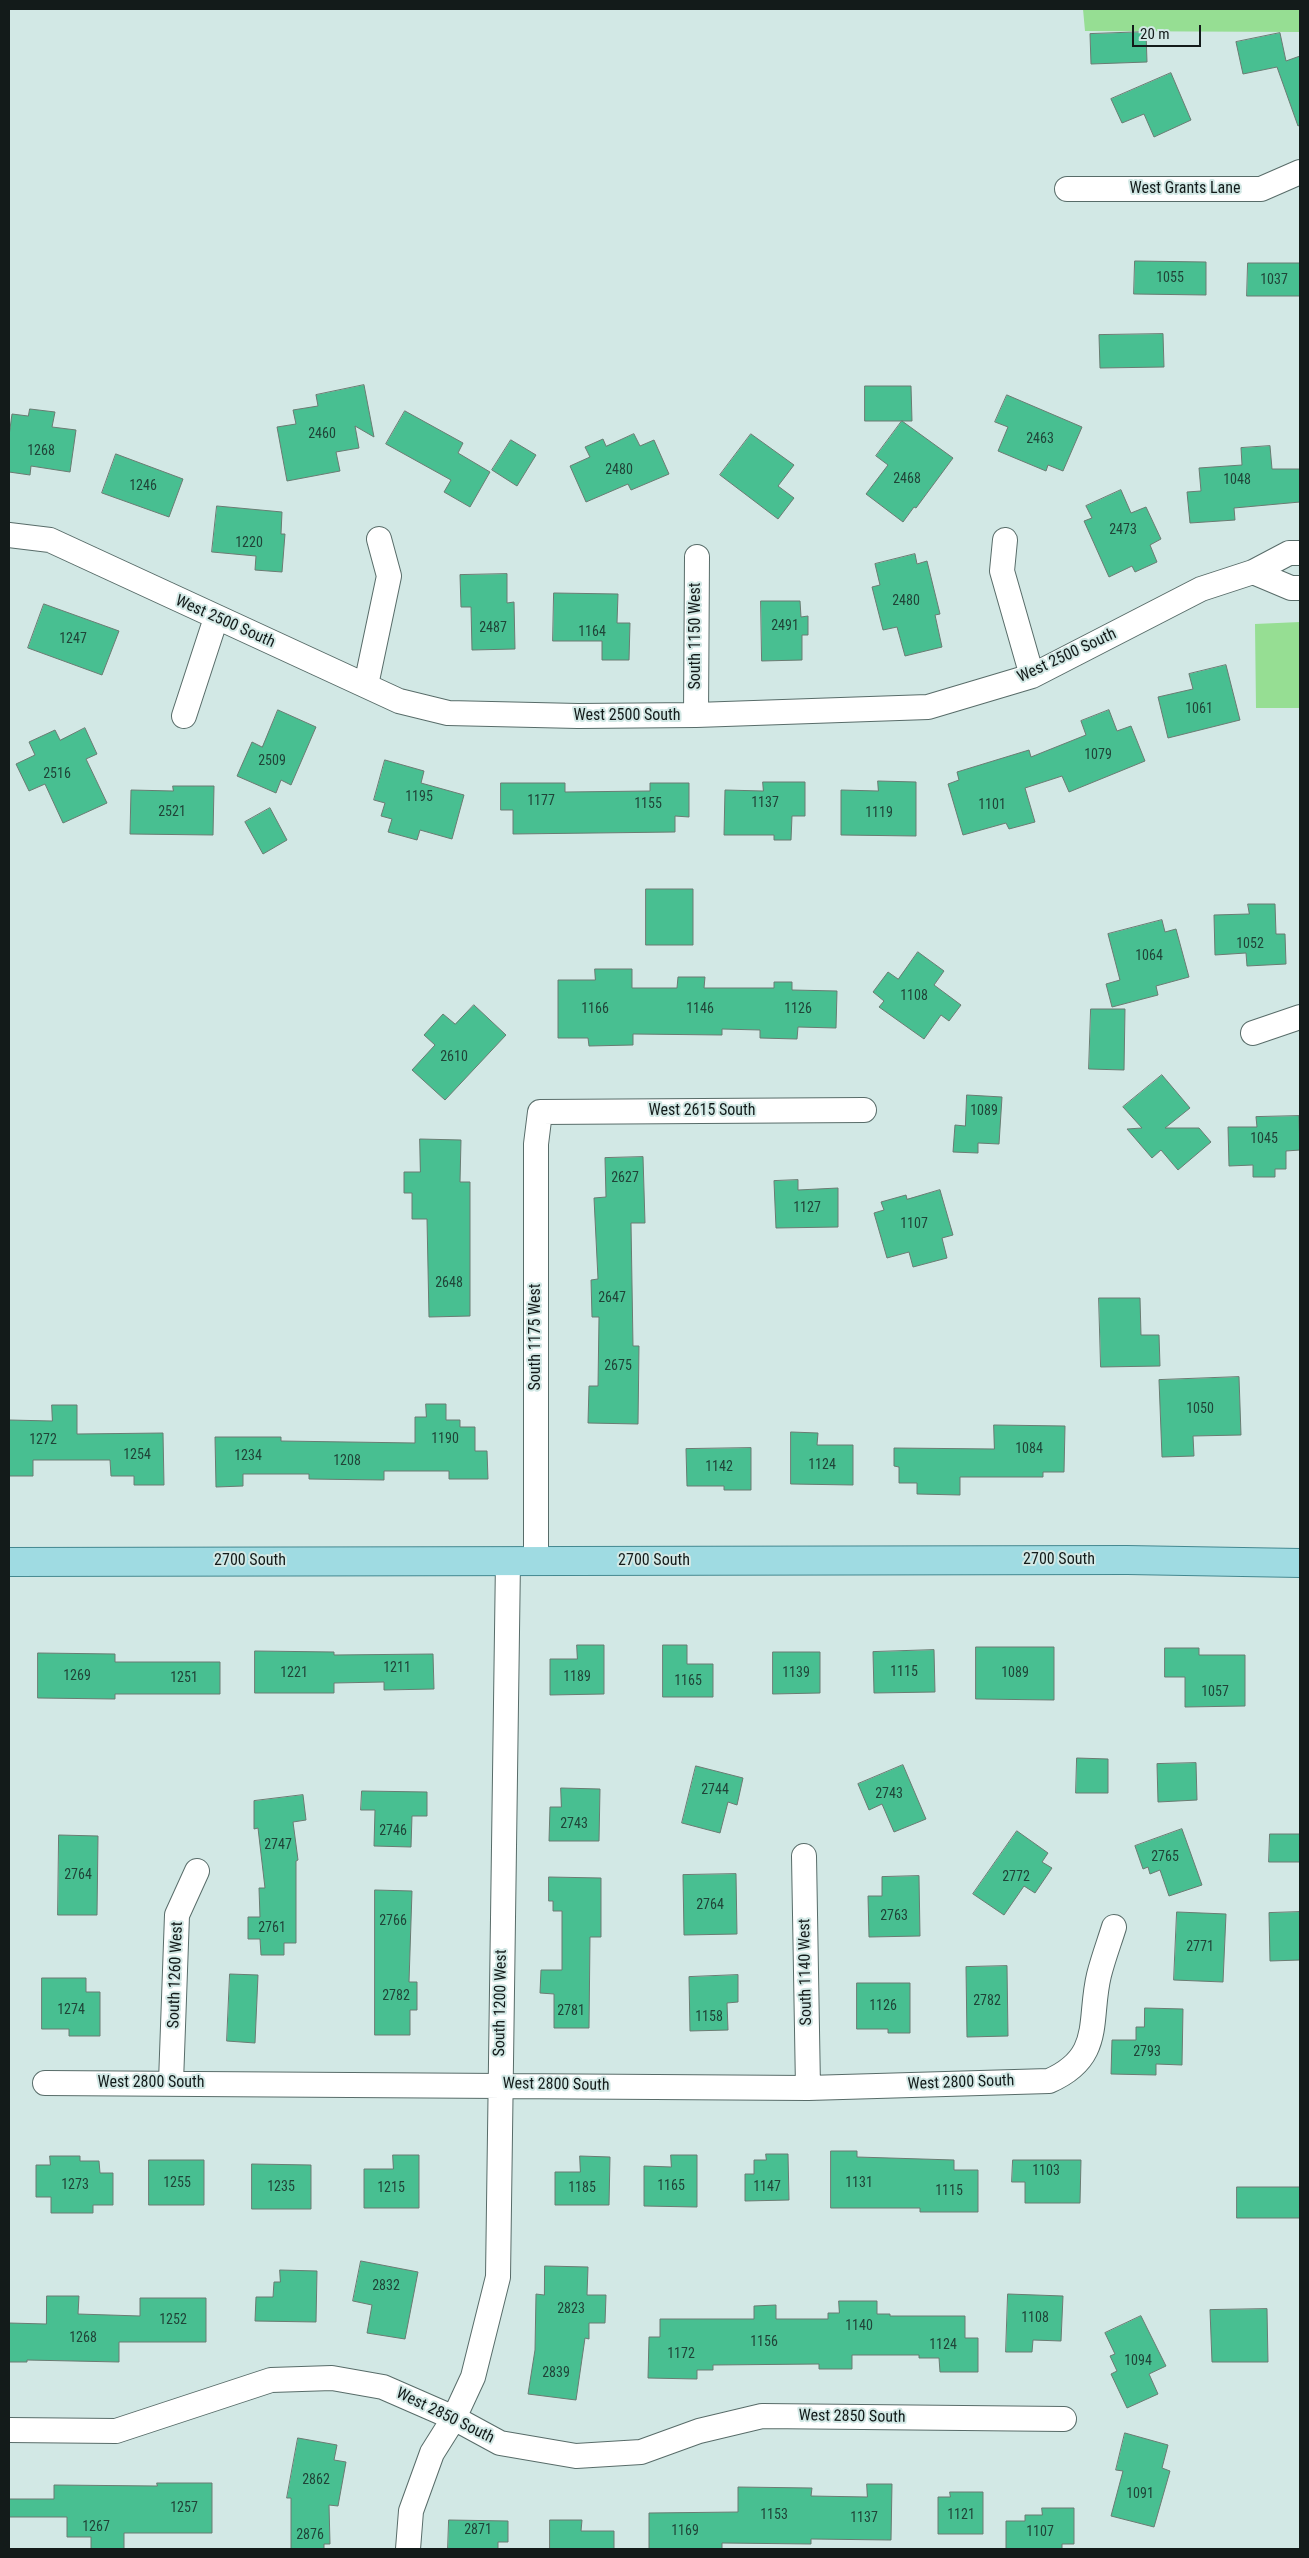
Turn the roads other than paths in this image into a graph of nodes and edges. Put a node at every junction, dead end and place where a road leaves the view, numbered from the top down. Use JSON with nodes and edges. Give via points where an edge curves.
{"nodes":[{"id":1,"x":1300,"y":172,"type":"edge"},
{"id":2,"x":1066,"y":189,"type":"dead end"},
{"id":3,"x":9,"y":534,"type":"edge"},
{"id":4,"x":379,"y":539,"type":"dead end"},
{"id":5,"x":1005,"y":540,"type":"dead end"},
{"id":6,"x":1300,"y":553,"type":"edge"},
{"id":7,"x":697,"y":557,"type":"dead end"},
{"id":8,"x":1253,"y":572,"type":"junction"},
{"id":9,"x":1300,"y":588,"type":"edge"},
{"id":10,"x":216,"y":618,"type":"junction"},
{"id":11,"x":1032,"y":676,"type":"junction"},
{"id":12,"x":366,"y":685,"type":"junction"},
{"id":13,"x":696,"y":715,"type":"junction"},
{"id":14,"x":184,"y":716,"type":"dead end"},
{"id":15,"x":1300,"y":1017,"type":"edge"},
{"id":16,"x":1253,"y":1033,"type":"dead end"},
{"id":17,"x":864,"y":1110,"type":"dead end"},
{"id":18,"x":540,"y":1112,"type":"joint"},
{"id":19,"x":508,"y":1560,"type":"junction"},
{"id":20,"x":9,"y":1562,"type":"edge"},
{"id":21,"x":536,"y":1562,"type":"junction"},
{"id":22,"x":1300,"y":1563,"type":"edge"},
{"id":23,"x":804,"y":1856,"type":"dead end"},
{"id":24,"x":197,"y":1871,"type":"dead end"},
{"id":25,"x":1114,"y":1927,"type":"dead end"},
{"id":26,"x":171,"y":2082,"type":"junction"},
{"id":27,"x":45,"y":2083,"type":"dead end"},
{"id":28,"x":499,"y":2084,"type":"junction"},
{"id":29,"x":808,"y":2088,"type":"junction"},
{"id":30,"x":454,"y":2418,"type":"junction"},
{"id":31,"x":1064,"y":2419,"type":"dead end"},
{"id":32,"x":9,"y":2430,"type":"edge"},
{"id":33,"x":408,"y":2549,"type":"edge"}],
"edges":[{"from":1,"to":2,"type":"street","name":"West Grants Lane","via":[[1261,189]]},
{"from":3,"to":10,"type":"street","name":"West 2500 South","via":[[50,540]]},
{"from":4,"to":12,"type":"street","via":[[389,576]]},
{"from":5,"to":11,"type":"street","via":[[1002,571]]},
{"from":6,"to":8,"type":"street","name":"West 2500 South","via":[[1289,553]]},
{"from":7,"to":13,"type":"street","name":"South 1150 West"},
{"from":8,"to":9,"type":"street","via":[[1291,588]]},
{"from":8,"to":11,"type":"street","name":"West 2500 South","via":[[1201,589]]},
{"from":10,"to":12,"type":"street","name":"West 2500 South"},
{"from":10,"to":14,"type":"street"},
{"from":11,"to":13,"type":"street","name":"West 2500 South","via":[[928,707]]},
{"from":12,"to":13,"type":"street","name":"West 2500 South","via":[[398,701],[448,713]]},
{"from":15,"to":16,"type":"street"},
{"from":17,"to":18,"type":"street","name":"West 2615 South"},
{"from":18,"to":21,"type":"street","name":"South 1175 West","via":[[536,1144]]},
{"from":19,"to":20,"type":"main road","name":"2700 South"},
{"from":19,"to":21,"type":"main road","name":"2700 South"},
{"from":19,"to":28,"type":"street","name":"South 1200 West"},
{"from":21,"to":22,"type":"main road","name":"2700 South","via":[[1127,1560]]},
{"from":23,"to":29,"type":"street","name":"South 1140 West"},
{"from":24,"to":26,"type":"street","name":"South 1260 West","via":[[177,1915]]},
{"from":25,"to":29,"type":"street","name":"West 2800 South","via":[[1099,1975],[1092,2036],[1065,2074],[1049,2081]]},
{"from":26,"to":27,"type":"street","name":"West 2800 South"},
{"from":26,"to":28,"type":"street","name":"West 2800 South"},
{"from":28,"to":29,"type":"street","name":"West 2800 South"},
{"from":28,"to":30,"type":"street","name":"South 1200 West","via":[[498,2277],[473,2376]]},
{"from":30,"to":31,"type":"street","name":"West 2850 South","via":[[500,2443],[576,2456],[641,2452],[699,2431],[762,2416]]},
{"from":30,"to":32,"type":"street","name":"West 2850 South","via":[[383,2387],[332,2378],[271,2380],[116,2431]]},
{"from":30,"to":33,"type":"street","name":"South 1200 West","via":[[432,2453],[411,2511]]}]}
